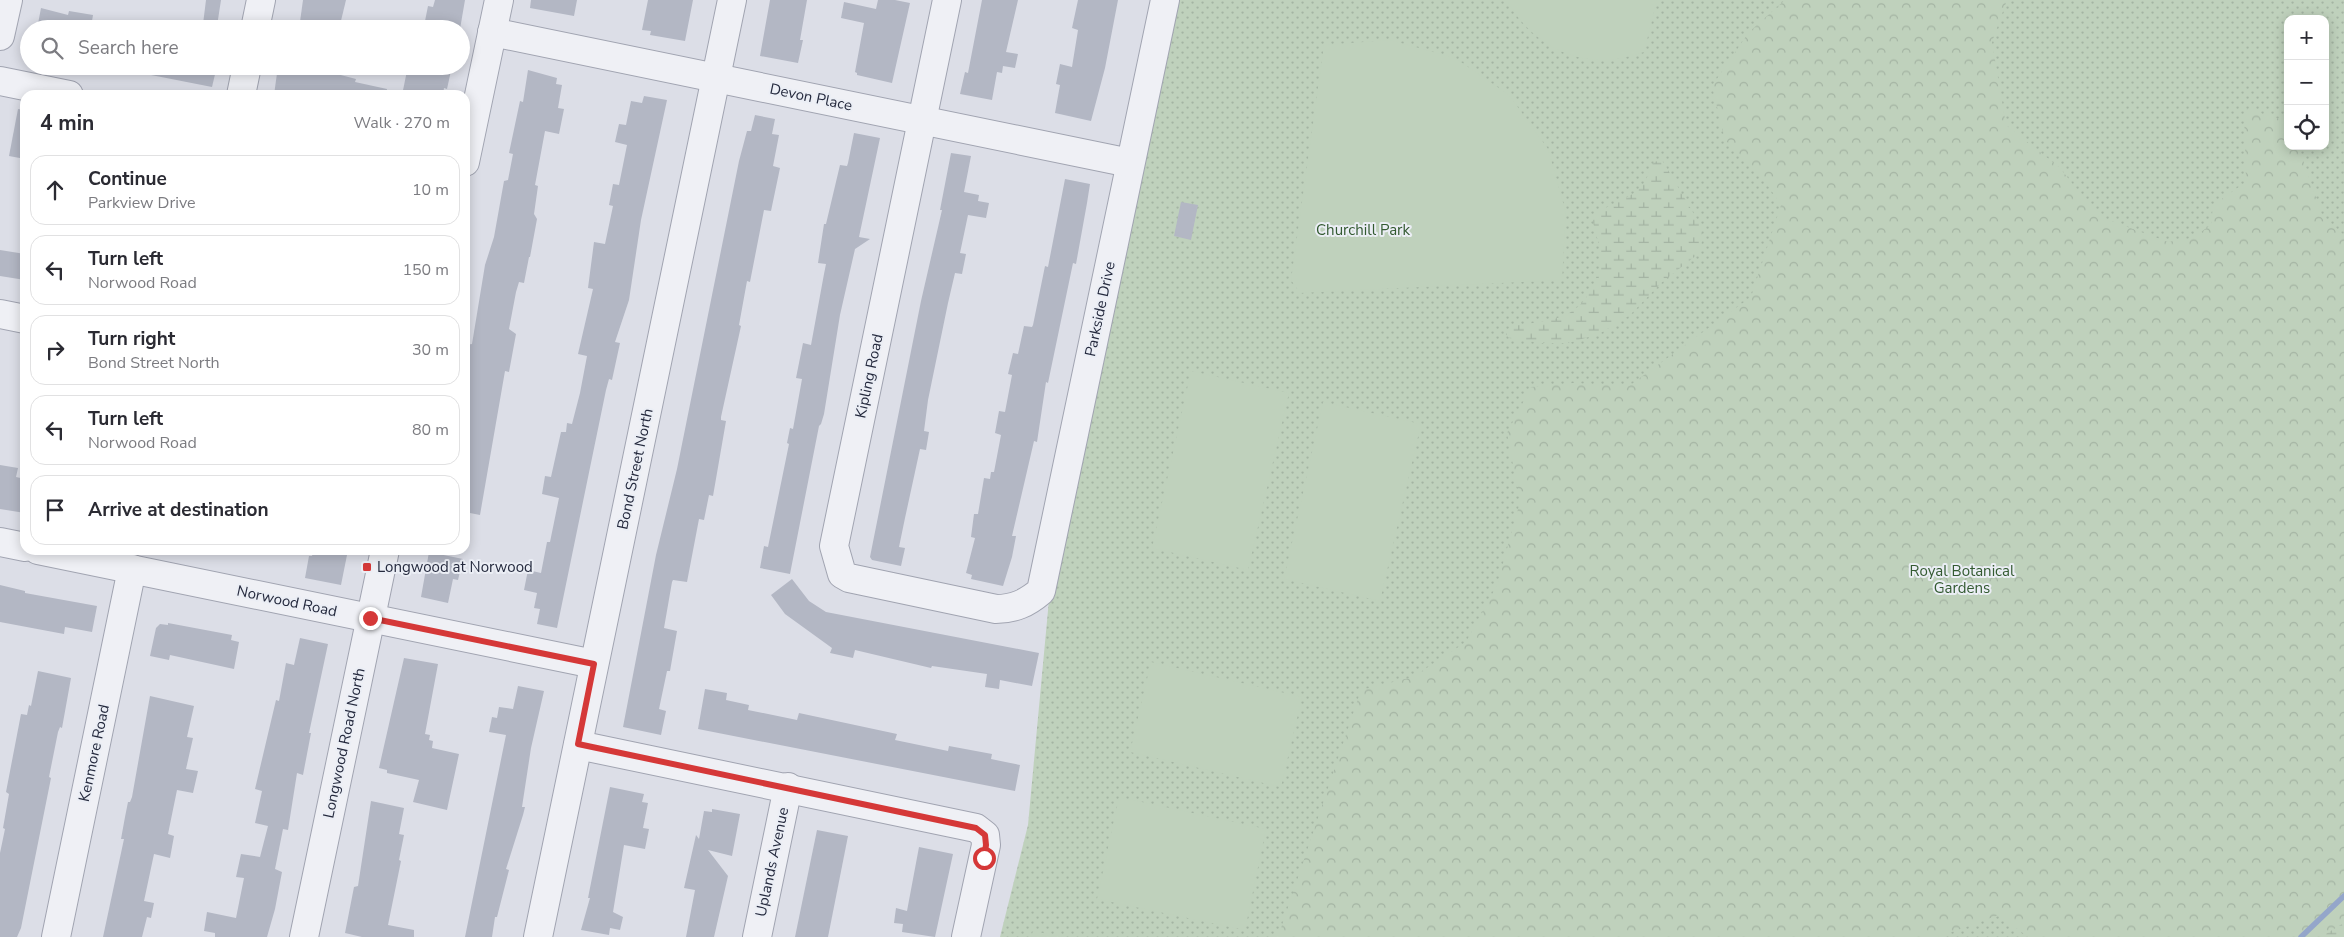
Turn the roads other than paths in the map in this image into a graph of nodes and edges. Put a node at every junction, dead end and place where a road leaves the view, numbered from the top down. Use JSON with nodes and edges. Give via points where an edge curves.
{"nodes":[{"id":1,"x":8,"y":0,"type":"edge"},
{"id":2,"x":260,"y":0,"type":"edge"},
{"id":3,"x":499,"y":0,"type":"edge"},
{"id":4,"x":732,"y":0,"type":"edge"},
{"id":5,"x":947,"y":0,"type":"edge"},
{"id":6,"x":1164,"y":0,"type":"edge"},
{"id":7,"x":256,"y":20,"type":"edge"},
{"id":8,"x":492,"y":32,"type":"junction"},
{"id":9,"x":0,"y":36,"type":"edge"},
{"id":10,"x":245,"y":75,"type":"edge"},
{"id":11,"x":716,"y":78,"type":"junction"},
{"id":12,"x":0,"y":81,"type":"edge"},
{"id":13,"x":44,"y":90,"type":"edge"},
{"id":14,"x":242,"y":90,"type":"edge"},
{"id":15,"x":922,"y":120,"type":"junction"},
{"id":16,"x":470,"y":138,"type":"edge"},
{"id":17,"x":1130,"y":163,"type":"junction"},
{"id":18,"x":0,"y":314,"type":"edge"},
{"id":19,"x":20,"y":318,"type":"edge"},
{"id":20,"x":0,"y":542,"type":"edge"},
{"id":21,"x":20,"y":546,"type":"edge"},
{"id":22,"x":63,"y":555,"type":"edge"},
{"id":23,"x":384,"y":555,"type":"edge"},
{"id":24,"x":132,"y":569,"type":"junction"},
{"id":25,"x":1018,"y":606,"type":"joint"},
{"id":26,"x":370,"y":618,"type":"junction"},
{"id":27,"x":594,"y":664,"type":"junction"},
{"id":28,"x":578,"y":744,"type":"junction"},
{"id":29,"x":788,"y":787,"type":"junction"},
{"id":30,"x":56,"y":937,"type":"edge"},
{"id":31,"x":304,"y":937,"type":"edge"},
{"id":32,"x":538,"y":937,"type":"edge"},
{"id":33,"x":756,"y":937,"type":"edge"},
{"id":34,"x":966,"y":937,"type":"edge"}],
"edges":[{"from":1,"to":9,"type":"street"},
{"from":2,"to":7,"type":"street"},
{"from":3,"to":8,"type":"street"},
{"from":4,"to":11,"type":"street","name":"Bond Street North"},
{"from":5,"to":15,"type":"street","name":"Kipling Road"},
{"from":6,"to":17,"type":"street","name":"Parkside Drive"},
{"from":8,"to":11,"type":"street","name":"Devon Place"},
{"from":8,"to":16,"type":"street"},
{"from":10,"to":14,"type":"street"},
{"from":11,"to":15,"type":"street","name":"Devon Place"},
{"from":11,"to":27,"type":"street","name":"Bond Street North"},
{"from":12,"to":13,"type":"street"},
{"from":15,"to":17,"type":"street","name":"Devon Place"},
{"from":15,"to":25,"type":"street","name":"Kipling Road","via":[[834,546],[842,574],[849,578],[996,609]]},
{"from":17,"to":25,"type":"street","name":"Parkside Drive","via":[[1041,591]]},
{"from":18,"to":19,"type":"street"},
{"from":20,"to":21,"type":"street"},
{"from":22,"to":24,"type":"street","name":"Norwood Road"},
{"from":23,"to":26,"type":"street","name":"Longwood Road North"},
{"from":24,"to":26,"type":"street","name":"Norwood Road"},
{"from":24,"to":30,"type":"street","name":"Kenmore Road"},
{"from":26,"to":27,"type":"street","name":"Norwood Road"},
{"from":26,"to":31,"type":"street","name":"Longwood Road North"},
{"from":27,"to":28,"type":"street","name":"Bond Street North"},
{"from":28,"to":29,"type":"street"},
{"from":28,"to":32,"type":"street","name":"Bond Street North"},
{"from":29,"to":33,"type":"street","name":"Uplands Avenue"},
{"from":29,"to":34,"type":"street","via":[[976,828],[985,835],[986,845]]}]}
